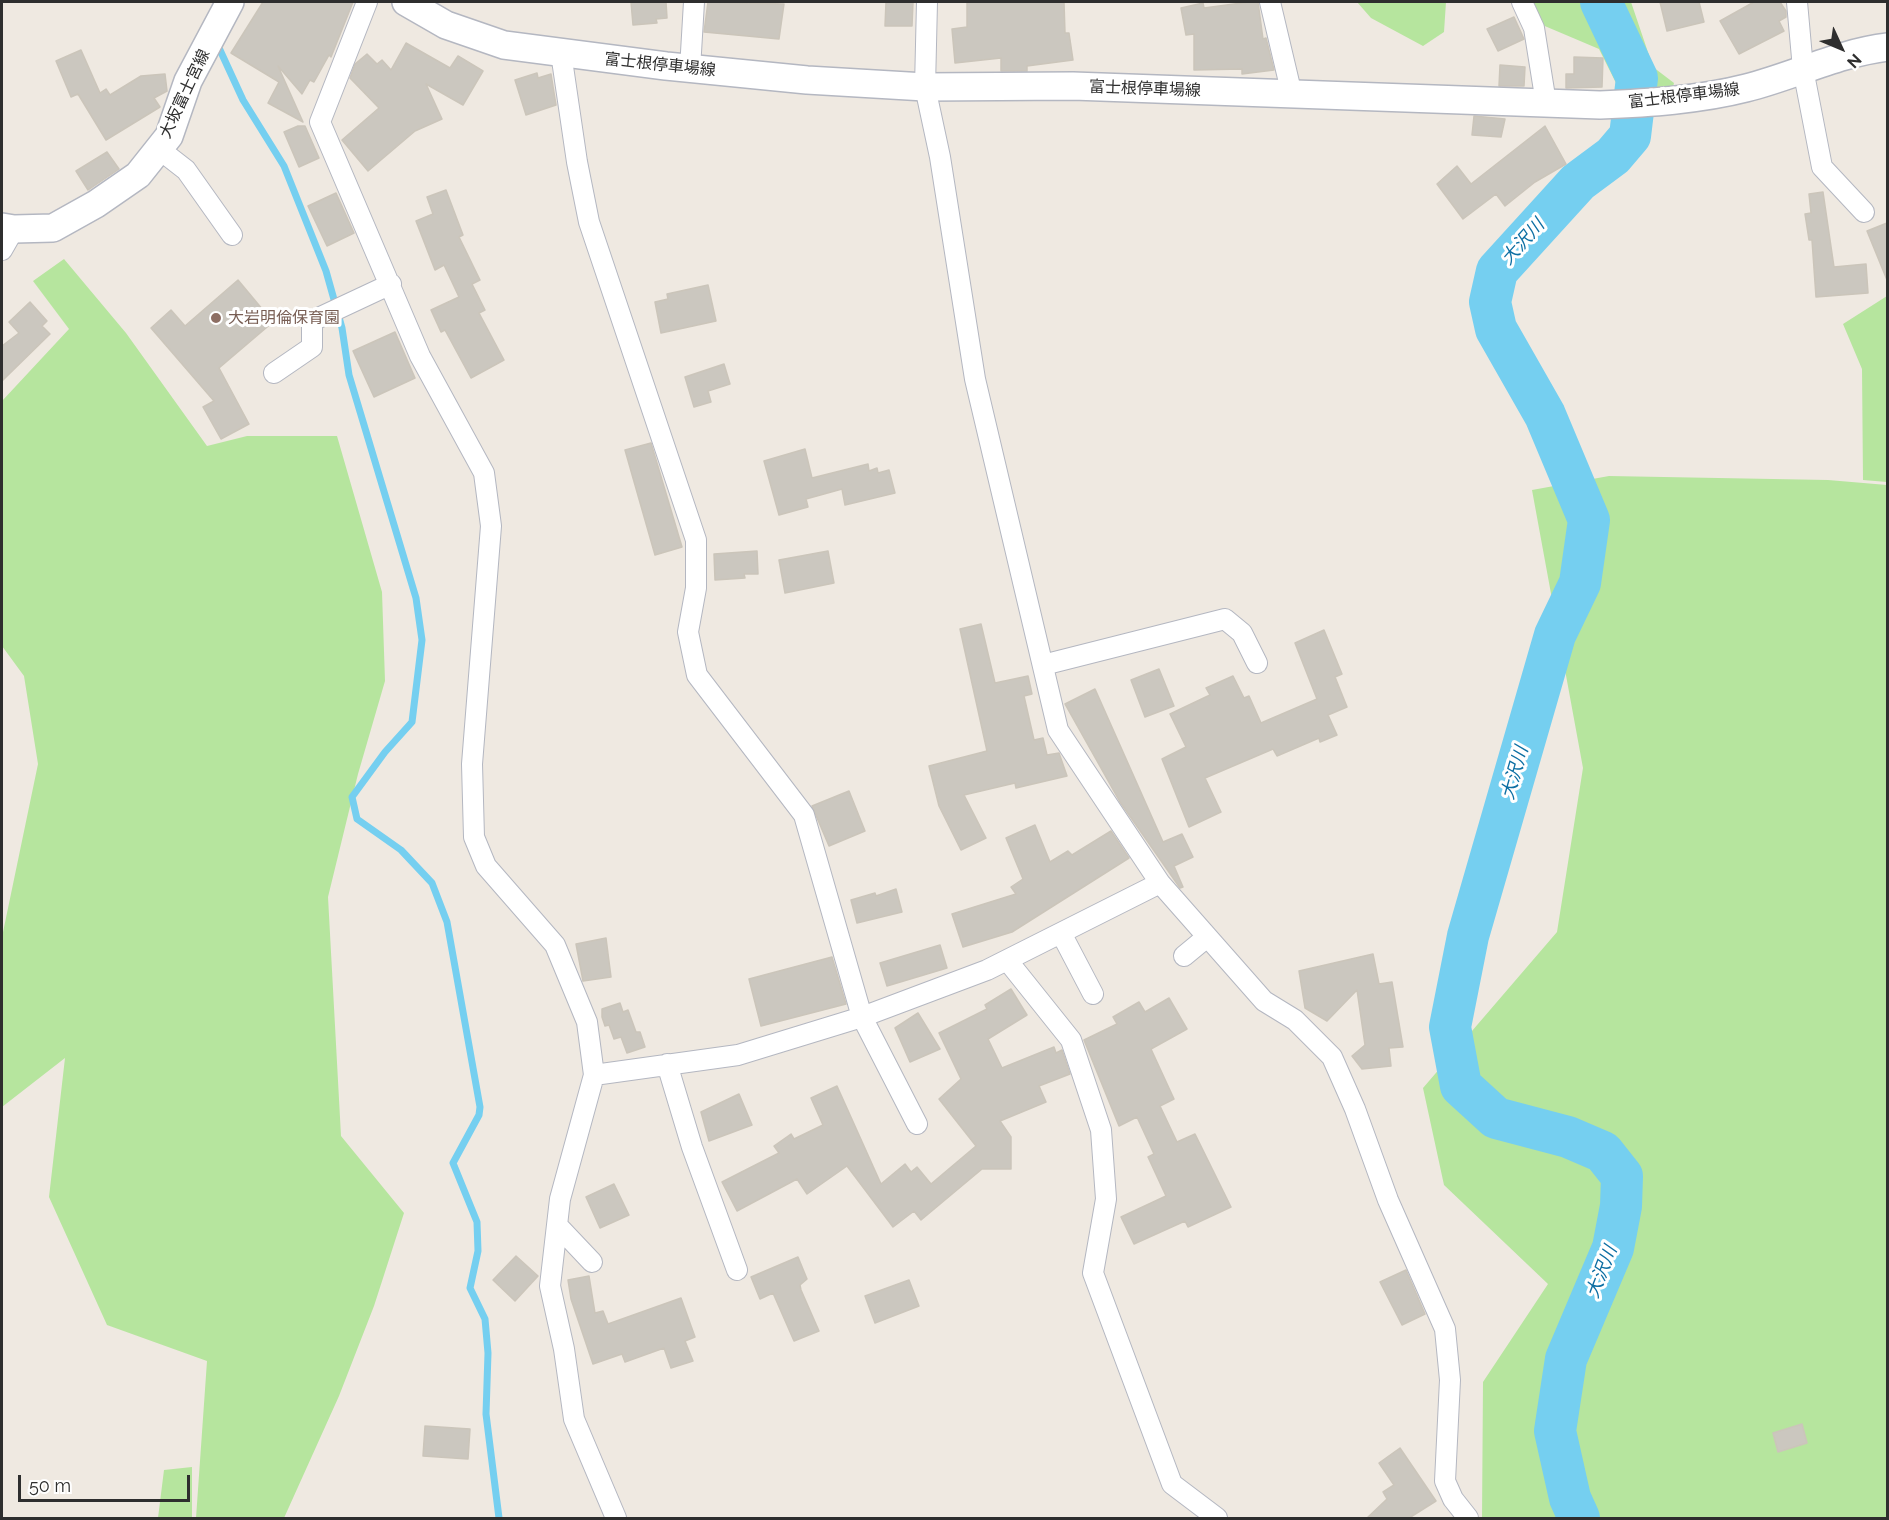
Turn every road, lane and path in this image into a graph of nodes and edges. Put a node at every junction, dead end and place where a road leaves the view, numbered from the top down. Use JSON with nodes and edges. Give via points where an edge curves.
{"nodes":[{"id":1,"x":230,"y":2,"type":"edge"},
{"id":2,"x":366,"y":2,"type":"edge"},
{"id":3,"x":406,"y":2,"type":"edge"},
{"id":4,"x":694,"y":2,"type":"edge"},
{"id":5,"x":927,"y":2,"type":"edge"},
{"id":6,"x":1270,"y":2,"type":"edge"},
{"id":7,"x":1522,"y":2,"type":"edge"},
{"id":8,"x":1797,"y":2,"type":"edge"},
{"id":9,"x":1887,"y":47,"type":"edge"},
{"id":10,"x":561,"y":54,"type":"junction"},
{"id":11,"x":690,"y":69,"type":"junction"},
{"id":12,"x":1803,"y":69,"type":"junction"},
{"id":13,"x":925,"y":87,"type":"junction"},
{"id":14,"x":1292,"y":95,"type":"junction"},
{"id":15,"x":1546,"y":103,"type":"junction"},
{"id":16,"x":159,"y":149,"type":"junction"},
{"id":17,"x":1864,"y":212,"type":"dead end"},
{"id":18,"x":6,"y":235,"type":"edge"},
{"id":19,"x":232,"y":235,"type":"dead end"},
{"id":20,"x":391,"y":284,"type":"junction"},
{"id":21,"x":274,"y":373,"type":"dead end"},
{"id":22,"x":1257,"y":663,"type":"dead end"},
{"id":23,"x":1043,"y":665,"type":"junction"},
{"id":24,"x":1160,"y":883,"type":"junction"},
{"id":25,"x":1061,"y":933,"type":"junction"},
{"id":26,"x":1207,"y":937,"type":"junction"},
{"id":27,"x":1184,"y":956,"type":"dead end"},
{"id":28,"x":1007,"y":960,"type":"junction"},
{"id":29,"x":1093,"y":994,"type":"dead end"},
{"id":30,"x":862,"y":1017,"type":"junction"},
{"id":31,"x":667,"y":1064,"type":"junction"},
{"id":32,"x":594,"y":1075,"type":"junction"},
{"id":33,"x":917,"y":1124,"type":"dead end"},
{"id":34,"x":557,"y":1225,"type":"junction"},
{"id":35,"x":592,"y":1262,"type":"dead end"},
{"id":36,"x":737,"y":1270,"type":"dead end"},
{"id":37,"x":616,"y":1518,"type":"edge"},
{"id":38,"x":1217,"y":1518,"type":"edge"},
{"id":39,"x":1468,"y":1518,"type":"edge"}],
"edges":[{"from":1,"to":16,"type":"main road","name":"大坂富士宮線","via":[[188,81],[169,136]]},
{"from":2,"to":20,"type":"street","via":[[320,122]]},
{"from":3,"to":10,"type":"main road","name":"富士根停車場線","via":[[456,29],[504,45]]},
{"from":4,"to":11,"type":"street"},
{"from":5,"to":13,"type":"street"},
{"from":6,"to":14,"type":"street"},
{"from":7,"to":15,"type":"street","via":[[1534,28]]},
{"from":8,"to":12,"type":"street"},
{"from":9,"to":12,"type":"main road","name":"富士根停車場線","via":[[1859,51]]},
{"from":10,"to":11,"type":"main road","name":"富士根停車場線"},
{"from":10,"to":30,"type":"street","via":[[589,222],[696,540],[696,588],[688,632],[697,675],[804,815]]},
{"from":11,"to":13,"type":"main road","name":"富士根停車場線"},
{"from":12,"to":15,"type":"main road","name":"富士根停車場線","via":[[1746,88],[1650,103]]},
{"from":12,"to":17,"type":"street","via":[[1822,167]]},
{"from":13,"to":14,"type":"main road","name":"富士根停車場線","via":[[1073,86]]},
{"from":13,"to":23,"type":"street","via":[[975,379]]},
{"from":14,"to":15,"type":"main road","name":"富士根停車場線"},
{"from":16,"to":18,"type":"main road","name":"大坂富士宮線","via":[[138,175],[96,204],[53,228]]},
{"from":16,"to":19,"type":"street","via":[[186,170]]},
{"from":20,"to":21,"type":"street","via":[[312,321],[312,347]]},
{"from":20,"to":32,"type":"street","via":[[420,356],[484,473],[491,526],[472,764],[474,837],[486,866],[555,945],[587,1022]]},
{"from":22,"to":23,"type":"street","via":[[1242,633],[1225,619]]},
{"from":23,"to":24,"type":"street","via":[[1058,730]]},
{"from":24,"to":25,"type":"street"},
{"from":24,"to":26,"type":"street"},
{"from":25,"to":28,"type":"street"},
{"from":25,"to":29,"type":"street"},
{"from":26,"to":27,"type":"street"},
{"from":26,"to":39,"type":"street","via":[[1264,1000],[1294,1020],[1332,1057],[1337,1068],[1388,1200],[1445,1329],[1450,1380],[1445,1481]]},
{"from":28,"to":30,"type":"street"},
{"from":28,"to":38,"type":"street","via":[[1071,1040],[1101,1130],[1106,1199],[1093,1273],[1172,1484]]},
{"from":30,"to":31,"type":"street","via":[[738,1055]]},
{"from":30,"to":33,"type":"street"},
{"from":31,"to":32,"type":"street"},
{"from":31,"to":36,"type":"street","via":[[692,1147]]},
{"from":32,"to":34,"type":"street","via":[[560,1199]]},
{"from":34,"to":35,"type":"street"},
{"from":34,"to":37,"type":"street","via":[[550,1286],[574,1419]]}]}
